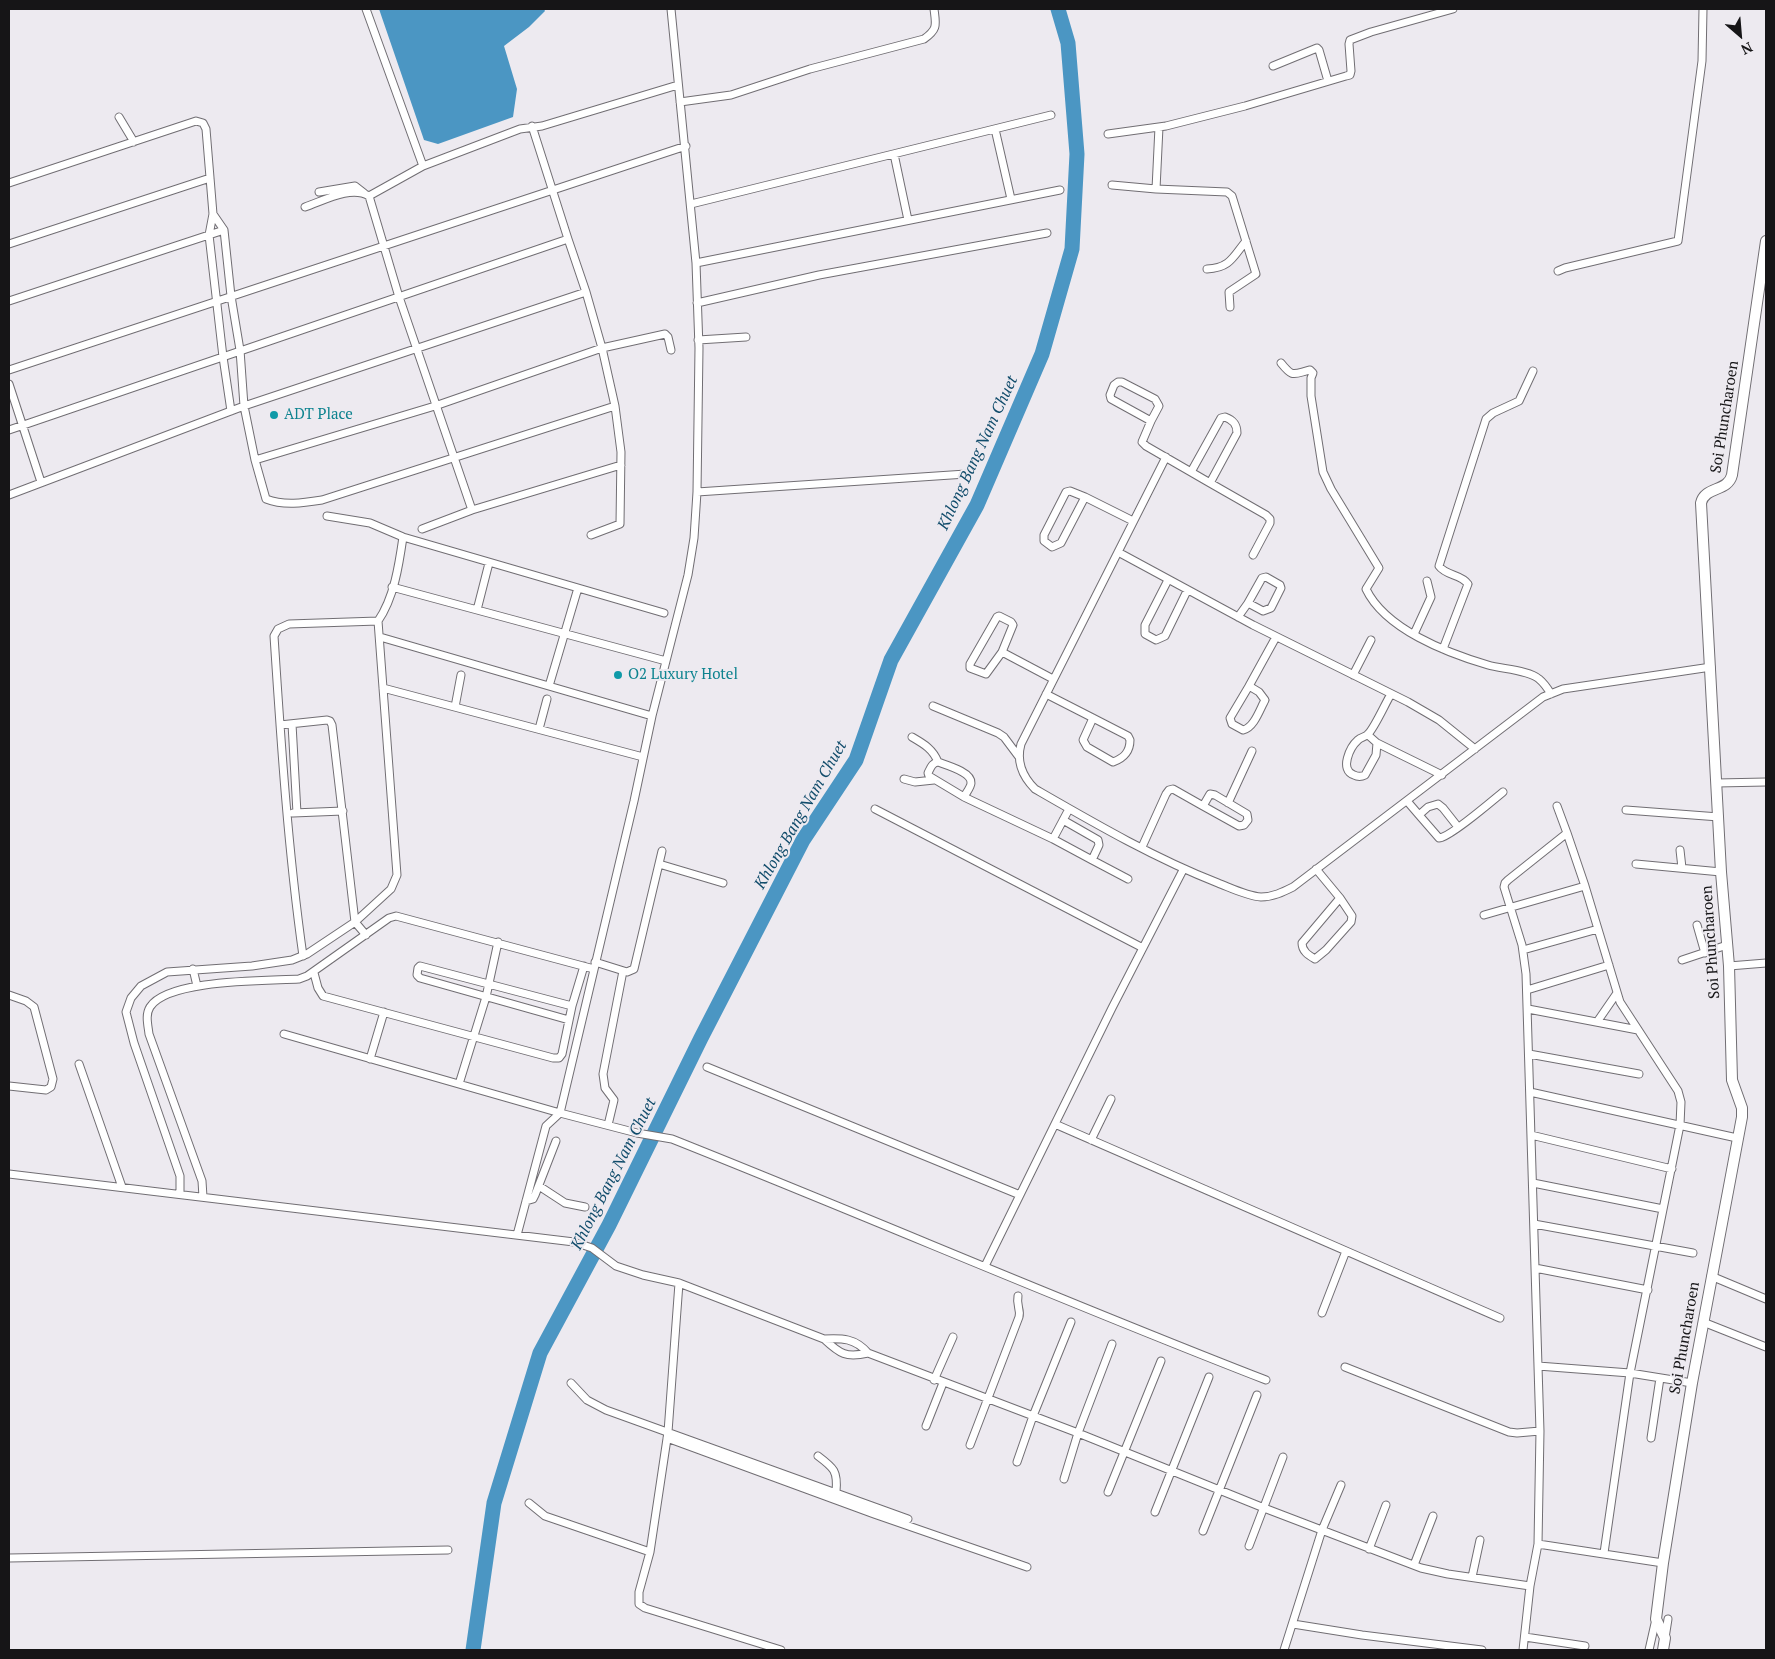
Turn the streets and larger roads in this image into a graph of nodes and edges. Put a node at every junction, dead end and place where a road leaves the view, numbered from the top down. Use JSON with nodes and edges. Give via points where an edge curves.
{"nodes":[{"id":1,"x":366,"y":9,"type":"edge"},
{"id":2,"x":670,"y":9,"type":"edge"},
{"id":3,"x":934,"y":9,"type":"edge"},
{"id":4,"x":1453,"y":9,"type":"edge"},
{"id":5,"x":1703,"y":9,"type":"edge"},
{"id":6,"x":1273,"y":66,"type":"dead end"},
{"id":7,"x":1328,"y":81,"type":"junction"},
{"id":8,"x":678,"y":85,"type":"junction"},
{"id":9,"x":680,"y":102,"type":"junction"},
{"id":10,"x":1051,"y":115,"type":"dead end"},
{"id":11,"x":119,"y":117,"type":"dead end"},
{"id":12,"x":532,"y":126,"type":"junction"},
{"id":13,"x":1160,"y":127,"type":"junction"},
{"id":14,"x":995,"y":129,"type":"junction"},
{"id":15,"x":1108,"y":134,"type":"dead end"},
{"id":16,"x":134,"y":142,"type":"junction"},
{"id":17,"x":686,"y":146,"type":"junction"},
{"id":18,"x":894,"y":154,"type":"junction"},
{"id":19,"x":423,"y":166,"type":"junction"},
{"id":20,"x":210,"y":178,"type":"junction"},
{"id":21,"x":9,"y":183,"type":"edge"},
{"id":22,"x":1112,"y":185,"type":"dead end"},
{"id":23,"x":1156,"y":189,"type":"junction"},
{"id":24,"x":552,"y":190,"type":"junction"},
{"id":25,"x":1060,"y":190,"type":"dead end"},
{"id":26,"x":319,"y":192,"type":"dead end"},
{"id":27,"x":367,"y":194,"type":"junction"},
{"id":28,"x":1011,"y":200,"type":"junction"},
{"id":29,"x":691,"y":204,"type":"junction"},
{"id":30,"x":305,"y":208,"type":"dead end"},
{"id":31,"x":213,"y":214,"type":"junction"},
{"id":32,"x":908,"y":220,"type":"junction"},
{"id":33,"x":224,"y":230,"type":"junction"},
{"id":34,"x":1047,"y":233,"type":"dead end"},
{"id":35,"x":209,"y":234,"type":"junction"},
{"id":36,"x":568,"y":239,"type":"junction"},
{"id":37,"x":1246,"y":241,"type":"junction"},
{"id":38,"x":1766,"y":241,"type":"edge"},
{"id":39,"x":9,"y":244,"type":"edge"},
{"id":40,"x":383,"y":246,"type":"junction"},
{"id":41,"x":696,"y":263,"type":"junction"},
{"id":42,"x":1207,"y":269,"type":"dead end"},
{"id":43,"x":1558,"y":271,"type":"dead end"},
{"id":44,"x":586,"y":292,"type":"junction"},
{"id":45,"x":231,"y":296,"type":"junction"},
{"id":46,"x":398,"y":297,"type":"junction"},
{"id":47,"x":9,"y":301,"type":"edge"},
{"id":48,"x":216,"y":301,"type":"junction"},
{"id":49,"x":698,"y":303,"type":"junction"},
{"id":50,"x":1230,"y":307,"type":"dead end"},
{"id":51,"x":746,"y":337,"type":"dead end"},
{"id":52,"x":698,"y":340,"type":"junction"},
{"id":53,"x":602,"y":348,"type":"junction"},
{"id":54,"x":416,"y":349,"type":"junction"},
{"id":55,"x":240,"y":350,"type":"junction"},
{"id":56,"x":671,"y":350,"type":"dead end"},
{"id":57,"x":223,"y":357,"type":"junction"},
{"id":58,"x":1281,"y":363,"type":"dead end"},
{"id":59,"x":9,"y":370,"type":"edge"},
{"id":60,"x":1534,"y":371,"type":"dead end"},
{"id":61,"x":9,"y":384,"type":"edge"},
{"id":62,"x":244,"y":406,"type":"junction"},
{"id":63,"x":436,"y":406,"type":"junction"},
{"id":64,"x":615,"y":406,"type":"junction"},
{"id":65,"x":231,"y":411,"type":"junction"},
{"id":66,"x":1151,"y":421,"type":"junction"},
{"id":67,"x":22,"y":426,"type":"junction"},
{"id":68,"x":9,"y":430,"type":"edge"},
{"id":69,"x":1166,"y":458,"type":"junction"},
{"id":70,"x":453,"y":459,"type":"junction"},
{"id":71,"x":255,"y":460,"type":"junction"},
{"id":72,"x":621,"y":465,"type":"junction"},
{"id":73,"x":1191,"y":472,"type":"junction"},
{"id":74,"x":966,"y":474,"type":"dead end"},
{"id":75,"x":41,"y":482,"type":"junction"},
{"id":76,"x":1210,"y":483,"type":"junction"},
{"id":77,"x":697,"y":492,"type":"junction"},
{"id":78,"x":9,"y":495,"type":"edge"},
{"id":79,"x":1085,"y":497,"type":"junction"},
{"id":80,"x":472,"y":510,"type":"junction"},
{"id":81,"x":327,"y":516,"type":"dead end"},
{"id":82,"x":1133,"y":521,"type":"junction"},
{"id":83,"x":422,"y":529,"type":"dead end"},
{"id":84,"x":591,"y":535,"type":"dead end"},
{"id":85,"x":404,"y":538,"type":"junction"},
{"id":86,"x":1118,"y":552,"type":"junction"},
{"id":87,"x":1253,"y":555,"type":"dead end"},
{"id":88,"x":489,"y":563,"type":"junction"},
{"id":89,"x":1168,"y":580,"type":"junction"},
{"id":90,"x":1427,"y":581,"type":"dead end"},
{"id":91,"x":392,"y":587,"type":"junction"},
{"id":92,"x":578,"y":588,"type":"junction"},
{"id":93,"x":1187,"y":591,"type":"junction"},
{"id":94,"x":1248,"y":603,"type":"junction"},
{"id":95,"x":477,"y":610,"type":"junction"},
{"id":96,"x":664,"y":613,"type":"dead end"},
{"id":97,"x":1238,"y":617,"type":"junction"},
{"id":98,"x":378,"y":621,"type":"junction"},
{"id":99,"x":565,"y":633,"type":"junction"},
{"id":100,"x":1414,"y":634,"type":"junction"},
{"id":101,"x":380,"y":637,"type":"junction"},
{"id":102,"x":1276,"y":637,"type":"junction"},
{"id":103,"x":1371,"y":640,"type":"dead end"},
{"id":104,"x":1443,"y":648,"type":"junction"},
{"id":105,"x":1002,"y":652,"type":"junction"},
{"id":106,"x":666,"y":661,"type":"junction"},
{"id":107,"x":1711,"y":668,"type":"junction"},
{"id":108,"x":462,"y":675,"type":"dead end"},
{"id":109,"x":1353,"y":675,"type":"junction"},
{"id":110,"x":1054,"y":679,"type":"junction"},
{"id":111,"x":549,"y":686,"type":"junction"},
{"id":112,"x":1249,"y":686,"type":"junction"},
{"id":113,"x":383,"y":688,"type":"junction"},
{"id":114,"x":1046,"y":694,"type":"junction"},
{"id":115,"x":1391,"y":694,"type":"junction"},
{"id":116,"x":1551,"y":694,"type":"junction"},
{"id":117,"x":546,"y":699,"type":"dead end"},
{"id":118,"x":455,"y":706,"type":"junction"},
{"id":119,"x":933,"y":706,"type":"dead end"},
{"id":120,"x":652,"y":716,"type":"junction"},
{"id":121,"x":1093,"y":718,"type":"junction"},
{"id":122,"x":292,"y":724,"type":"junction"},
{"id":123,"x":280,"y":725,"type":"junction"},
{"id":124,"x":539,"y":729,"type":"junction"},
{"id":125,"x":1368,"y":735,"type":"junction"},
{"id":126,"x":912,"y":737,"type":"dead end"},
{"id":127,"x":1377,"y":743,"type":"junction"},
{"id":128,"x":1475,"y":749,"type":"junction"},
{"id":129,"x":1252,"y":751,"type":"dead end"},
{"id":130,"x":643,"y":757,"type":"junction"},
{"id":131,"x":1019,"y":757,"type":"junction"},
{"id":132,"x":938,"y":762,"type":"junction"},
{"id":133,"x":1442,"y":775,"type":"junction"},
{"id":134,"x":904,"y":778,"type":"dead end"},
{"id":135,"x":934,"y":780,"type":"junction"},
{"id":136,"x":1766,"y":782,"type":"edge"},
{"id":137,"x":1717,"y":783,"type":"junction"},
{"id":138,"x":1503,"y":792,"type":"dead end"},
{"id":139,"x":964,"y":797,"type":"junction"},
{"id":140,"x":1407,"y":800,"type":"junction"},
{"id":141,"x":1228,"y":803,"type":"junction"},
{"id":142,"x":1203,"y":806,"type":"junction"},
{"id":143,"x":1556,"y":806,"type":"dead end"},
{"id":144,"x":875,"y":809,"type":"dead end"},
{"id":145,"x":1069,"y":809,"type":"junction"},
{"id":146,"x":1626,"y":810,"type":"dead end"},
{"id":147,"x":343,"y":811,"type":"junction"},
{"id":148,"x":287,"y":813,"type":"junction"},
{"id":149,"x":297,"y":813,"type":"junction"},
{"id":150,"x":1419,"y":815,"type":"junction"},
{"id":151,"x":1719,"y":817,"type":"junction"},
{"id":152,"x":1063,"y":820,"type":"junction"},
{"id":153,"x":1458,"y":827,"type":"junction"},
{"id":154,"x":1567,"y":833,"type":"junction"},
{"id":155,"x":1053,"y":840,"type":"junction"},
{"id":156,"x":1142,"y":847,"type":"junction"},
{"id":157,"x":662,"y":850,"type":"dead end"},
{"id":158,"x":1680,"y":850,"type":"dead end"},
{"id":159,"x":1092,"y":860,"type":"junction"},
{"id":160,"x":659,"y":864,"type":"junction"},
{"id":161,"x":1636,"y":864,"type":"dead end"},
{"id":162,"x":1682,"y":868,"type":"junction"},
{"id":163,"x":1316,"y":869,"type":"junction"},
{"id":164,"x":1183,"y":870,"type":"junction"},
{"id":165,"x":1721,"y":872,"type":"junction"},
{"id":166,"x":1128,"y":879,"type":"dead end"},
{"id":167,"x":723,"y":883,"type":"dead end"},
{"id":168,"x":1585,"y":886,"type":"junction"},
{"id":169,"x":1340,"y":898,"type":"junction"},
{"id":170,"x":1511,"y":908,"type":"junction"},
{"id":171,"x":1484,"y":915,"type":"dead end"},
{"id":172,"x":355,"y":922,"type":"junction"},
{"id":173,"x":1697,"y":925,"type":"dead end"},
{"id":174,"x":1598,"y":930,"type":"junction"},
{"id":175,"x":366,"y":935,"type":"junction"},
{"id":176,"x":498,"y":942,"type":"junction"},
{"id":177,"x":1727,"y":945,"type":"junction"},
{"id":178,"x":1143,"y":948,"type":"junction"},
{"id":179,"x":1523,"y":950,"type":"junction"},
{"id":180,"x":1705,"y":952,"type":"junction"},
{"id":181,"x":304,"y":956,"type":"junction"},
{"id":182,"x":1682,"y":960,"type":"dead end"},
{"id":183,"x":1766,"y":963,"type":"edge"},
{"id":184,"x":1609,"y":965,"type":"junction"},
{"id":185,"x":584,"y":966,"type":"junction"},
{"id":186,"x":594,"y":966,"type":"junction"},
{"id":187,"x":1729,"y":966,"type":"junction"},
{"id":188,"x":193,"y":969,"type":"junction"},
{"id":189,"x":623,"y":971,"type":"junction"},
{"id":190,"x":314,"y":973,"type":"junction"},
{"id":191,"x":197,"y":986,"type":"junction"},
{"id":192,"x":489,"y":986,"type":"junction"},
{"id":193,"x":1527,"y":990,"type":"junction"},
{"id":194,"x":1617,"y":992,"type":"junction"},
{"id":195,"x":9,"y":995,"type":"edge"},
{"id":196,"x":486,"y":997,"type":"junction"},
{"id":197,"x":572,"y":1006,"type":"junction"},
{"id":198,"x":1528,"y":1010,"type":"junction"},
{"id":199,"x":384,"y":1012,"type":"junction"},
{"id":200,"x":569,"y":1020,"type":"junction"},
{"id":201,"x":1597,"y":1022,"type":"junction"},
{"id":202,"x":1638,"y":1030,"type":"junction"},
{"id":203,"x":284,"y":1034,"type":"dead end"},
{"id":204,"x":474,"y":1036,"type":"junction"},
{"id":205,"x":1529,"y":1054,"type":"junction"},
{"id":206,"x":370,"y":1058,"type":"junction"},
{"id":207,"x":79,"y":1064,"type":"dead end"},
{"id":208,"x":708,"y":1067,"type":"dead end"},
{"id":209,"x":1639,"y":1074,"type":"dead end"},
{"id":210,"x":459,"y":1084,"type":"junction"},
{"id":211,"x":9,"y":1086,"type":"edge"},
{"id":212,"x":1530,"y":1092,"type":"junction"},
{"id":213,"x":1111,"y":1099,"type":"dead end"},
{"id":214,"x":560,"y":1114,"type":"junction"},
{"id":215,"x":1055,"y":1124,"type":"junction"},
{"id":216,"x":608,"y":1125,"type":"junction"},
{"id":217,"x":1680,"y":1125,"type":"junction"},
{"id":218,"x":1531,"y":1135,"type":"junction"},
{"id":219,"x":1737,"y":1138,"type":"junction"},
{"id":220,"x":1091,"y":1140,"type":"junction"},
{"id":221,"x":556,"y":1141,"type":"dead end"},
{"id":222,"x":1672,"y":1168,"type":"junction"},
{"id":223,"x":9,"y":1174,"type":"edge"},
{"id":224,"x":1533,"y":1183,"type":"junction"},
{"id":225,"x":539,"y":1186,"type":"junction"},
{"id":226,"x":122,"y":1188,"type":"junction"},
{"id":227,"x":180,"y":1194,"type":"junction"},
{"id":228,"x":1020,"y":1195,"type":"junction"},
{"id":229,"x":203,"y":1197,"type":"junction"},
{"id":230,"x":526,"y":1201,"type":"junction"},
{"id":231,"x":586,"y":1207,"type":"dead end"},
{"id":232,"x":1663,"y":1209,"type":"junction"},
{"id":233,"x":1534,"y":1224,"type":"junction"},
{"id":234,"x":517,"y":1235,"type":"junction"},
{"id":235,"x":1656,"y":1247,"type":"junction"},
{"id":236,"x":1346,"y":1251,"type":"junction"},
{"id":237,"x":1693,"y":1253,"type":"dead end"},
{"id":238,"x":985,"y":1266,"type":"junction"},
{"id":239,"x":1535,"y":1268,"type":"junction"},
{"id":240,"x":1711,"y":1276,"type":"junction"},
{"id":241,"x":679,"y":1283,"type":"junction"},
{"id":242,"x":1648,"y":1290,"type":"junction"},
{"id":243,"x":1018,"y":1296,"type":"dead end"},
{"id":244,"x":1766,"y":1299,"type":"edge"},
{"id":245,"x":1322,"y":1313,"type":"dead end"},
{"id":246,"x":1500,"y":1318,"type":"dead end"},
{"id":247,"x":1071,"y":1322,"type":"dead end"},
{"id":248,"x":1703,"y":1322,"type":"junction"},
{"id":249,"x":952,"y":1336,"type":"dead end"},
{"id":250,"x":824,"y":1339,"type":"junction"},
{"id":251,"x":1112,"y":1344,"type":"dead end"},
{"id":252,"x":1766,"y":1347,"type":"edge"},
{"id":253,"x":868,"y":1353,"type":"junction"},
{"id":254,"x":1161,"y":1361,"type":"dead end"},
{"id":255,"x":1538,"y":1366,"type":"junction"},
{"id":256,"x":1346,"y":1367,"type":"dead end"},
{"id":257,"x":1630,"y":1373,"type":"junction"},
{"id":258,"x":1209,"y":1377,"type":"dead end"},
{"id":259,"x":1660,"y":1378,"type":"junction"},
{"id":260,"x":934,"y":1380,"type":"junction"},
{"id":261,"x":1266,"y":1380,"type":"dead end"},
{"id":262,"x":1692,"y":1382,"type":"junction"},
{"id":263,"x":571,"y":1383,"type":"dead end"},
{"id":264,"x":944,"y":1383,"type":"junction"},
{"id":265,"x":1257,"y":1395,"type":"dead end"},
{"id":266,"x":986,"y":1399,"type":"junction"},
{"id":267,"x":1033,"y":1416,"type":"junction"},
{"id":268,"x":926,"y":1426,"type":"dead end"},
{"id":269,"x":1540,"y":1431,"type":"junction"},
{"id":270,"x":1078,"y":1433,"type":"junction"},
{"id":271,"x":668,"y":1435,"type":"junction"},
{"id":272,"x":1651,"y":1438,"type":"dead end"},
{"id":273,"x":970,"y":1445,"type":"dead end"},
{"id":274,"x":1124,"y":1452,"type":"junction"},
{"id":275,"x":818,"y":1456,"type":"dead end"},
{"id":276,"x":1284,"y":1457,"type":"dead end"},
{"id":277,"x":1017,"y":1462,"type":"dead end"},
{"id":278,"x":1171,"y":1471,"type":"junction"},
{"id":279,"x":1064,"y":1479,"type":"dead end"},
{"id":280,"x":1342,"y":1485,"type":"dead end"},
{"id":281,"x":1220,"y":1490,"type":"junction"},
{"id":282,"x":836,"y":1492,"type":"junction"},
{"id":283,"x":1108,"y":1492,"type":"dead end"},
{"id":284,"x":529,"y":1503,"type":"dead end"},
{"id":285,"x":1386,"y":1505,"type":"dead end"},
{"id":286,"x":1264,"y":1508,"type":"junction"},
{"id":287,"x":1155,"y":1512,"type":"dead end"},
{"id":288,"x":1433,"y":1516,"type":"dead end"},
{"id":289,"x":908,"y":1519,"type":"dead end"},
{"id":290,"x":1322,"y":1530,"type":"junction"},
{"id":291,"x":1203,"y":1532,"type":"dead end"},
{"id":292,"x":1480,"y":1540,"type":"dead end"},
{"id":293,"x":1538,"y":1544,"type":"junction"},
{"id":294,"x":1249,"y":1546,"type":"dead end"},
{"id":295,"x":1369,"y":1549,"type":"junction"},
{"id":296,"x":448,"y":1550,"type":"dead end"},
{"id":297,"x":650,"y":1552,"type":"junction"},
{"id":298,"x":1604,"y":1553,"type":"junction"},
{"id":299,"x":9,"y":1558,"type":"edge"},
{"id":300,"x":1663,"y":1563,"type":"junction"},
{"id":301,"x":1414,"y":1564,"type":"junction"},
{"id":302,"x":1027,"y":1567,"type":"dead end"},
{"id":303,"x":1472,"y":1577,"type":"junction"},
{"id":304,"x":1530,"y":1586,"type":"junction"},
{"id":305,"x":1656,"y":1619,"type":"junction"},
{"id":306,"x":1668,"y":1619,"type":"dead end"},
{"id":307,"x":1293,"y":1624,"type":"junction"},
{"id":308,"x":1525,"y":1637,"type":"junction"},
{"id":309,"x":1665,"y":1638,"type":"junction"},
{"id":310,"x":1585,"y":1646,"type":"dead end"},
{"id":311,"x":780,"y":1650,"type":"edge"},
{"id":312,"x":1284,"y":1650,"type":"edge"},
{"id":313,"x":1482,"y":1650,"type":"edge"},
{"id":314,"x":1523,"y":1650,"type":"edge"},
{"id":315,"x":1649,"y":1650,"type":"edge"},
{"id":316,"x":1663,"y":1650,"type":"edge"}],
"edges":[{"from":1,"to":19,"type":"street"},
{"from":2,"to":8,"type":"street"},
{"from":3,"to":9,"type":"street","via":[[936,24],[924,39],[810,69],[731,95]]},
{"from":4,"to":7,"type":"street","via":[[1350,40],[1350,74]]},
{"from":5,"to":43,"type":"street","via":[[1702,60],[1678,241]]},
{"from":6,"to":7,"type":"street","via":[[1317,48]]},
{"from":7,"to":13,"type":"street"},
{"from":8,"to":9,"type":"street"},
{"from":8,"to":12,"type":"street","via":[[542,126]]},
{"from":9,"to":17,"type":"street"},
{"from":10,"to":14,"type":"street"},
{"from":11,"to":16,"type":"street"},
{"from":12,"to":19,"type":"street"},
{"from":12,"to":24,"type":"street"},
{"from":13,"to":15,"type":"street"},
{"from":13,"to":23,"type":"street"},
{"from":14,"to":18,"type":"street"},
{"from":14,"to":28,"type":"street"},
{"from":16,"to":20,"type":"street","via":[[196,121],[203,122]]},
{"from":16,"to":21,"type":"street"},
{"from":17,"to":24,"type":"street"},
{"from":17,"to":29,"type":"street"},
{"from":18,"to":29,"type":"street"},
{"from":18,"to":32,"type":"street"},
{"from":19,"to":27,"type":"street"},
{"from":20,"to":31,"type":"street"},
{"from":20,"to":39,"type":"street"},
{"from":22,"to":23,"type":"street"},
{"from":23,"to":37,"type":"street","via":[[1227,192],[1232,196]]},
{"from":24,"to":36,"type":"street"},
{"from":24,"to":40,"type":"street"},
{"from":25,"to":28,"type":"street"},
{"from":26,"to":27,"type":"street","via":[[355,186]]},
{"from":27,"to":30,"type":"street","via":[[349,193]]},
{"from":27,"to":40,"type":"street"},
{"from":28,"to":32,"type":"street"},
{"from":29,"to":41,"type":"street"},
{"from":31,"to":33,"type":"street"},
{"from":31,"to":35,"type":"street"},
{"from":32,"to":41,"type":"street"},
{"from":33,"to":35,"type":"street"},
{"from":33,"to":45,"type":"street"},
{"from":34,"to":49,"type":"street","via":[[819,276]]},
{"from":35,"to":47,"type":"street"},
{"from":35,"to":48,"type":"street"},
{"from":36,"to":44,"type":"street"},
{"from":36,"to":46,"type":"street"},
{"from":37,"to":42,"type":"street","via":[[1228,264]]},
{"from":37,"to":50,"type":"street","via":[[1256,274],[1229,292]]},
{"from":38,"to":107,"type":"street","name":"Soi Phuncharoen","via":[[1731,481],[1706,494],[1702,503]]},
{"from":40,"to":45,"type":"street"},
{"from":40,"to":46,"type":"street"},
{"from":41,"to":49,"type":"street"},
{"from":44,"to":53,"type":"street"},
{"from":44,"to":54,"type":"street"},
{"from":45,"to":48,"type":"street"},
{"from":45,"to":55,"type":"street"},
{"from":46,"to":54,"type":"street"},
{"from":46,"to":55,"type":"street"},
{"from":48,"to":57,"type":"street"},
{"from":48,"to":59,"type":"street"},
{"from":49,"to":52,"type":"street"},
{"from":51,"to":52,"type":"street"},
{"from":52,"to":77,"type":"street"},
{"from":53,"to":56,"type":"street","via":[[665,334]]},
{"from":53,"to":63,"type":"street"},
{"from":53,"to":64,"type":"street"},
{"from":54,"to":62,"type":"street"},
{"from":54,"to":63,"type":"street"},
{"from":55,"to":57,"type":"street"},
{"from":55,"to":62,"type":"street"},
{"from":57,"to":65,"type":"street"},
{"from":57,"to":67,"type":"street"},
{"from":58,"to":100,"type":"street","via":[[1289,374],[1310,370],[1313,373],[1311,396],[1323,472],[1379,568],[1366,589],[1382,612]]},
{"from":60,"to":104,"type":"street","via":[[1519,401],[1486,419],[1439,566],[1468,584]]},
{"from":61,"to":67,"type":"street"},
{"from":62,"to":65,"type":"street"},
{"from":62,"to":71,"type":"street"},
{"from":63,"to":70,"type":"street"},
{"from":63,"to":71,"type":"street"},
{"from":64,"to":70,"type":"street"},
{"from":64,"to":72,"type":"street"},
{"from":65,"to":75,"type":"street"},
{"from":66,"to":66,"type":"street","via":[[1159,406],[1155,399],[1122,382],[1114,384],[1111,399]]},
{"from":66,"to":69,"type":"street","via":[[1142,442]]},
{"from":67,"to":68,"type":"street"},
{"from":67,"to":75,"type":"street"},
{"from":69,"to":73,"type":"street"},
{"from":69,"to":82,"type":"street"},
{"from":70,"to":71,"type":"street","via":[[322,500],[301,503],[276,503],[266,499]]},
{"from":70,"to":80,"type":"street"},
{"from":72,"to":80,"type":"street"},
{"from":72,"to":84,"type":"street","via":[[620,524]]},
{"from":73,"to":76,"type":"street"},
{"from":73,"to":76,"type":"street","via":[[1221,418],[1230,419],[1237,426],[1238,433]]},
{"from":74,"to":77,"type":"street"},
{"from":75,"to":78,"type":"street"},
{"from":76,"to":87,"type":"street","via":[[1270,519]]},
{"from":77,"to":106,"type":"street","via":[[688,575]]},
{"from":79,"to":79,"type":"street","via":[[1066,492],[1044,535],[1047,544],[1061,544]]},
{"from":79,"to":82,"type":"street"},
{"from":80,"to":83,"type":"street"},
{"from":81,"to":85,"type":"street","via":[[370,523]]},
{"from":82,"to":86,"type":"street"},
{"from":85,"to":88,"type":"street"},
{"from":85,"to":91,"type":"street"},
{"from":86,"to":89,"type":"street"},
{"from":86,"to":110,"type":"street"},
{"from":88,"to":92,"type":"street"},
{"from":88,"to":95,"type":"street"},
{"from":89,"to":93,"type":"street"},
{"from":89,"to":93,"type":"street","via":[[1145,625],[1145,634],[1156,640],[1165,636]]},
{"from":90,"to":100,"type":"street","via":[[1431,597]]},
{"from":91,"to":95,"type":"street"},
{"from":91,"to":98,"type":"street","via":[[386,610]]},
{"from":92,"to":96,"type":"street"},
{"from":92,"to":99,"type":"street"},
{"from":93,"to":97,"type":"street"},
{"from":94,"to":94,"type":"street","via":[[1262,578],[1280,585],[1275,604],[1268,610],[1263,611]]},
{"from":94,"to":97,"type":"street"},
{"from":95,"to":99,"type":"street"},
{"from":97,"to":102,"type":"street"},
{"from":98,"to":101,"type":"street"},
{"from":98,"to":123,"type":"street","via":[[289,624],[278,629],[274,636]]},
{"from":99,"to":106,"type":"street"},
{"from":99,"to":111,"type":"street"},
{"from":100,"to":104,"type":"street"},
{"from":101,"to":111,"type":"street"},
{"from":101,"to":113,"type":"street"},
{"from":102,"to":109,"type":"street"},
{"from":102,"to":112,"type":"street"},
{"from":103,"to":109,"type":"street"},
{"from":104,"to":116,"type":"street","via":[[1487,665],[1538,678]]},
{"from":105,"to":105,"type":"street","via":[[1013,625],[999,616],[970,668],[986,674]]},
{"from":105,"to":110,"type":"street"},
{"from":106,"to":120,"type":"street"},
{"from":107,"to":116,"type":"street","via":[[1563,689]]},
{"from":107,"to":137,"type":"street","name":"Soi Phuncharoen"},
{"from":108,"to":118,"type":"street"},
{"from":109,"to":115,"type":"street"},
{"from":110,"to":114,"type":"street"},
{"from":111,"to":120,"type":"street"},
{"from":112,"to":112,"type":"street","via":[[1230,718],[1232,724],[1243,730],[1251,726],[1265,700]]},
{"from":113,"to":118,"type":"street"},
{"from":113,"to":172,"type":"street","via":[[397,875],[391,889]]},
{"from":114,"to":121,"type":"street"},
{"from":114,"to":131,"type":"street","via":[[1021,744]]},
{"from":115,"to":125,"type":"street"},
{"from":115,"to":128,"type":"street","via":[[1439,720]]},
{"from":116,"to":128,"type":"street"},
{"from":117,"to":124,"type":"street"},
{"from":118,"to":124,"type":"street"},
{"from":119,"to":131,"type":"street","via":[[998,733]]},
{"from":120,"to":130,"type":"street"},
{"from":121,"to":121,"type":"street","via":[[1128,736],[1128,751],[1122,759],[1113,762],[1084,743]]},
{"from":122,"to":123,"type":"street"},
{"from":122,"to":147,"type":"street","via":[[330,721]]},
{"from":122,"to":149,"type":"street"},
{"from":123,"to":148,"type":"street"},
{"from":124,"to":130,"type":"street"},
{"from":125,"to":127,"type":"street"},
{"from":125,"to":127,"type":"street","via":[[1357,741],[1347,760],[1350,774],[1365,775],[1376,755]]},
{"from":126,"to":132,"type":"street","via":[[934,752]]},
{"from":127,"to":133,"type":"street"},
{"from":128,"to":133,"type":"street"},
{"from":129,"to":141,"type":"street"},
{"from":130,"to":186,"type":"street"},
{"from":131,"to":145,"type":"street","via":[[1026,780]]},
{"from":132,"to":135,"type":"street","via":[[934,762],[928,773]]},
{"from":132,"to":139,"type":"street","via":[[961,771],[971,780]]},
{"from":133,"to":140,"type":"street"},
{"from":134,"to":135,"type":"street","via":[[915,782]]},
{"from":135,"to":139,"type":"street"},
{"from":136,"to":137,"type":"street"},
{"from":137,"to":151,"type":"street","name":"Soi Phuncharoen"},
{"from":138,"to":153,"type":"street"},
{"from":139,"to":155,"type":"street"},
{"from":140,"to":150,"type":"street"},
{"from":140,"to":163,"type":"street"},
{"from":141,"to":142,"type":"street","via":[[1210,794]]},
{"from":141,"to":142,"type":"street","via":[[1247,814],[1248,820],[1244,825],[1239,826]]},
{"from":142,"to":156,"type":"street","via":[[1173,789],[1169,790]]},
{"from":143,"to":154,"type":"street"},
{"from":144,"to":178,"type":"street"},
{"from":145,"to":152,"type":"street"},
{"from":145,"to":156,"type":"street"},
{"from":146,"to":151,"type":"street"},
{"from":147,"to":149,"type":"street"},
{"from":147,"to":172,"type":"street"},
{"from":148,"to":149,"type":"street"},
{"from":148,"to":181,"type":"street"},
{"from":150,"to":153,"type":"street","via":[[1438,804]]},
{"from":150,"to":153,"type":"street","via":[[1439,838],[1444,838]]},
{"from":151,"to":165,"type":"street","name":"Soi Phuncharoen"},
{"from":152,"to":155,"type":"street"},
{"from":152,"to":159,"type":"street","via":[[1098,840]]},
{"from":154,"to":168,"type":"street"},
{"from":154,"to":170,"type":"street","via":[[1505,883]]},
{"from":155,"to":159,"type":"street"},
{"from":156,"to":164,"type":"street"},
{"from":157,"to":160,"type":"street"},
{"from":158,"to":162,"type":"street"},
{"from":159,"to":166,"type":"street"},
{"from":160,"to":167,"type":"street"},
{"from":160,"to":189,"type":"street","via":[[634,969]]},
{"from":161,"to":162,"type":"street"},
{"from":162,"to":165,"type":"street"},
{"from":163,"to":164,"type":"street","via":[[1294,887],[1268,897],[1258,897]]},
{"from":163,"to":169,"type":"street"},
{"from":164,"to":178,"type":"street"},
{"from":165,"to":177,"type":"street","name":"Soi Phuncharoen"},
{"from":168,"to":170,"type":"street"},
{"from":168,"to":174,"type":"street"},
{"from":169,"to":169,"type":"street","via":[[1350,911],[1351,922],[1315,959],[1304,952],[1302,943]]},
{"from":170,"to":171,"type":"street"},
{"from":170,"to":179,"type":"street"},
{"from":172,"to":175,"type":"street"},
{"from":172,"to":181,"type":"street"},
{"from":173,"to":180,"type":"street"},
{"from":174,"to":179,"type":"street"},
{"from":174,"to":184,"type":"street"},
{"from":175,"to":176,"type":"street","via":[[396,916]]},
{"from":175,"to":190,"type":"street"},
{"from":176,"to":185,"type":"street"},
{"from":176,"to":192,"type":"street"},
{"from":177,"to":180,"type":"street"},
{"from":177,"to":187,"type":"street","name":"Soi Phuncharoen"},
{"from":178,"to":215,"type":"street"},
{"from":179,"to":193,"type":"street"},
{"from":180,"to":182,"type":"street"},
{"from":181,"to":188,"type":"street","via":[[252,966]]},
{"from":183,"to":187,"type":"street"},
{"from":184,"to":193,"type":"street"},
{"from":184,"to":194,"type":"street"},
{"from":185,"to":186,"type":"street"},
{"from":185,"to":197,"type":"street"},
{"from":186,"to":189,"type":"street"},
{"from":186,"to":214,"type":"street"},
{"from":187,"to":219,"type":"street","name":"Soi Phuncharoen","via":[[1732,1080],[1742,1108]]},
{"from":188,"to":191,"type":"street"},
{"from":188,"to":227,"type":"street","via":[[167,972],[141,986],[126,1012],[180,1176]]},
{"from":189,"to":216,"type":"street","via":[[602,1074],[605,1088],[614,1100]]},
{"from":190,"to":191,"type":"street","via":[[299,979]]},
{"from":190,"to":199,"type":"street","via":[[324,996]]},
{"from":191,"to":229,"type":"street","via":[[155,1001],[149,1009],[147,1021],[202,1181]]},
{"from":192,"to":196,"type":"street"},
{"from":192,"to":196,"type":"street","via":[[418,968],[420,978]]},
{"from":192,"to":197,"type":"street"},
{"from":193,"to":198,"type":"street"},
{"from":194,"to":201,"type":"street"},
{"from":194,"to":202,"type":"street","via":[[1624,1010]]},
{"from":195,"to":211,"type":"street","via":[[26,1000],[34,1007],[53,1079],[51,1087],[46,1090]]},
{"from":196,"to":200,"type":"street"},
{"from":196,"to":204,"type":"street"},
{"from":197,"to":200,"type":"street"},
{"from":198,"to":201,"type":"street"},
{"from":198,"to":205,"type":"street"},
{"from":199,"to":204,"type":"street"},
{"from":199,"to":206,"type":"street"},
{"from":200,"to":204,"type":"street","via":[[559,1058]]},
{"from":201,"to":202,"type":"street"},
{"from":202,"to":217,"type":"street","via":[[1680,1095]]},
{"from":203,"to":206,"type":"street"},
{"from":204,"to":210,"type":"street"},
{"from":205,"to":209,"type":"street"},
{"from":205,"to":212,"type":"street"},
{"from":206,"to":210,"type":"street"},
{"from":207,"to":226,"type":"street"},
{"from":208,"to":228,"type":"street"},
{"from":210,"to":214,"type":"street"},
{"from":212,"to":217,"type":"street"},
{"from":212,"to":218,"type":"street"},
{"from":213,"to":220,"type":"street"},
{"from":214,"to":216,"type":"street"},
{"from":214,"to":230,"type":"street","via":[[548,1123]]},
{"from":215,"to":220,"type":"street"},
{"from":215,"to":228,"type":"street"},
{"from":216,"to":238,"type":"street","via":[[672,1139]]},
{"from":217,"to":219,"type":"street"},
{"from":217,"to":222,"type":"street"},
{"from":218,"to":222,"type":"street"},
{"from":218,"to":224,"type":"street"},
{"from":219,"to":240,"type":"street","name":"Soi Phuncharoen"},
{"from":220,"to":236,"type":"street"},
{"from":221,"to":225,"type":"street"},
{"from":222,"to":232,"type":"street"},
{"from":223,"to":226,"type":"street"},
{"from":224,"to":232,"type":"street"},
{"from":224,"to":233,"type":"street"},
{"from":225,"to":230,"type":"street","via":[[533,1199]]},
{"from":225,"to":231,"type":"street","via":[[565,1203]]},
{"from":226,"to":227,"type":"street"},
{"from":227,"to":229,"type":"street"},
{"from":228,"to":238,"type":"street"},
{"from":229,"to":234,"type":"street"},
{"from":230,"to":234,"type":"street"},
{"from":232,"to":235,"type":"street"},
{"from":233,"to":235,"type":"street"},
{"from":233,"to":239,"type":"street"},
{"from":234,"to":241,"type":"street","via":[[574,1242],[592,1248],[616,1266]]},
{"from":235,"to":237,"type":"street"},
{"from":235,"to":242,"type":"street"},
{"from":236,"to":245,"type":"street"},
{"from":236,"to":246,"type":"street"},
{"from":238,"to":261,"type":"street"},
{"from":239,"to":242,"type":"street"},
{"from":239,"to":255,"type":"street"},
{"from":240,"to":244,"type":"street"},
{"from":240,"to":248,"type":"street","name":"Soi Phuncharoen"},
{"from":241,"to":250,"type":"street"},
{"from":241,"to":271,"type":"street"},
{"from":242,"to":257,"type":"street"},
{"from":243,"to":266,"type":"street","via":[[1020,1317]]},
{"from":247,"to":267,"type":"street"},
{"from":248,"to":252,"type":"street"},
{"from":248,"to":262,"type":"street","name":"Soi Phuncharoen"},
{"from":249,"to":260,"type":"street"},
{"from":250,"to":253,"type":"street","via":[[847,1339]]},
{"from":250,"to":253,"type":"street","via":[[846,1355]]},
{"from":251,"to":270,"type":"street"},
{"from":253,"to":260,"type":"street"},
{"from":254,"to":274,"type":"street"},
{"from":255,"to":257,"type":"street"},
{"from":255,"to":269,"type":"street"},
{"from":256,"to":269,"type":"street","via":[[1509,1432]]},
{"from":257,"to":259,"type":"street"},
{"from":257,"to":298,"type":"street"},
{"from":258,"to":278,"type":"street"},
{"from":259,"to":262,"type":"street"},
{"from":259,"to":272,"type":"street"},
{"from":260,"to":264,"type":"street"},
{"from":262,"to":300,"type":"street","name":"Soi Phuncharoen"},
{"from":263,"to":271,"type":"street","via":[[592,1403]]},
{"from":264,"to":266,"type":"street"},
{"from":264,"to":268,"type":"street"},
{"from":265,"to":281,"type":"street"},
{"from":266,"to":267,"type":"street"},
{"from":266,"to":273,"type":"street"},
{"from":267,"to":270,"type":"street"},
{"from":267,"to":277,"type":"street"},
{"from":269,"to":293,"type":"street"},
{"from":270,"to":274,"type":"street"},
{"from":270,"to":279,"type":"street"},
{"from":271,"to":282,"type":"street"},
{"from":271,"to":297,"type":"street"},
{"from":271,"to":302,"type":"street","via":[[874,1514]]},
{"from":274,"to":278,"type":"street"},
{"from":274,"to":283,"type":"street"},
{"from":275,"to":282,"type":"street","via":[[834,1470]]},
{"from":276,"to":286,"type":"street"},
{"from":278,"to":281,"type":"street"},
{"from":278,"to":287,"type":"street"},
{"from":280,"to":290,"type":"street"},
{"from":281,"to":286,"type":"street"},
{"from":281,"to":291,"type":"street"},
{"from":282,"to":289,"type":"street"},
{"from":284,"to":297,"type":"street","via":[[545,1516]]},
{"from":285,"to":295,"type":"street"},
{"from":286,"to":290,"type":"street"},
{"from":286,"to":294,"type":"street"},
{"from":288,"to":301,"type":"street"},
{"from":290,"to":295,"type":"street"},
{"from":290,"to":307,"type":"street"},
{"from":292,"to":303,"type":"street"},
{"from":293,"to":298,"type":"street"},
{"from":293,"to":304,"type":"street"},
{"from":295,"to":301,"type":"street"},
{"from":296,"to":299,"type":"street"},
{"from":297,"to":311,"type":"street","via":[[639,1604]]},
{"from":298,"to":300,"type":"street"},
{"from":300,"to":305,"type":"street","name":"Soi Phuncharoen"},
{"from":301,"to":303,"type":"street"},
{"from":303,"to":304,"type":"street"},
{"from":304,"to":308,"type":"street"},
{"from":305,"to":309,"type":"street"},
{"from":305,"to":315,"type":"street"},
{"from":306,"to":309,"type":"street"},
{"from":307,"to":312,"type":"street"},
{"from":307,"to":313,"type":"street"},
{"from":308,"to":310,"type":"street"},
{"from":308,"to":314,"type":"street"},
{"from":309,"to":316,"type":"street"}]}
